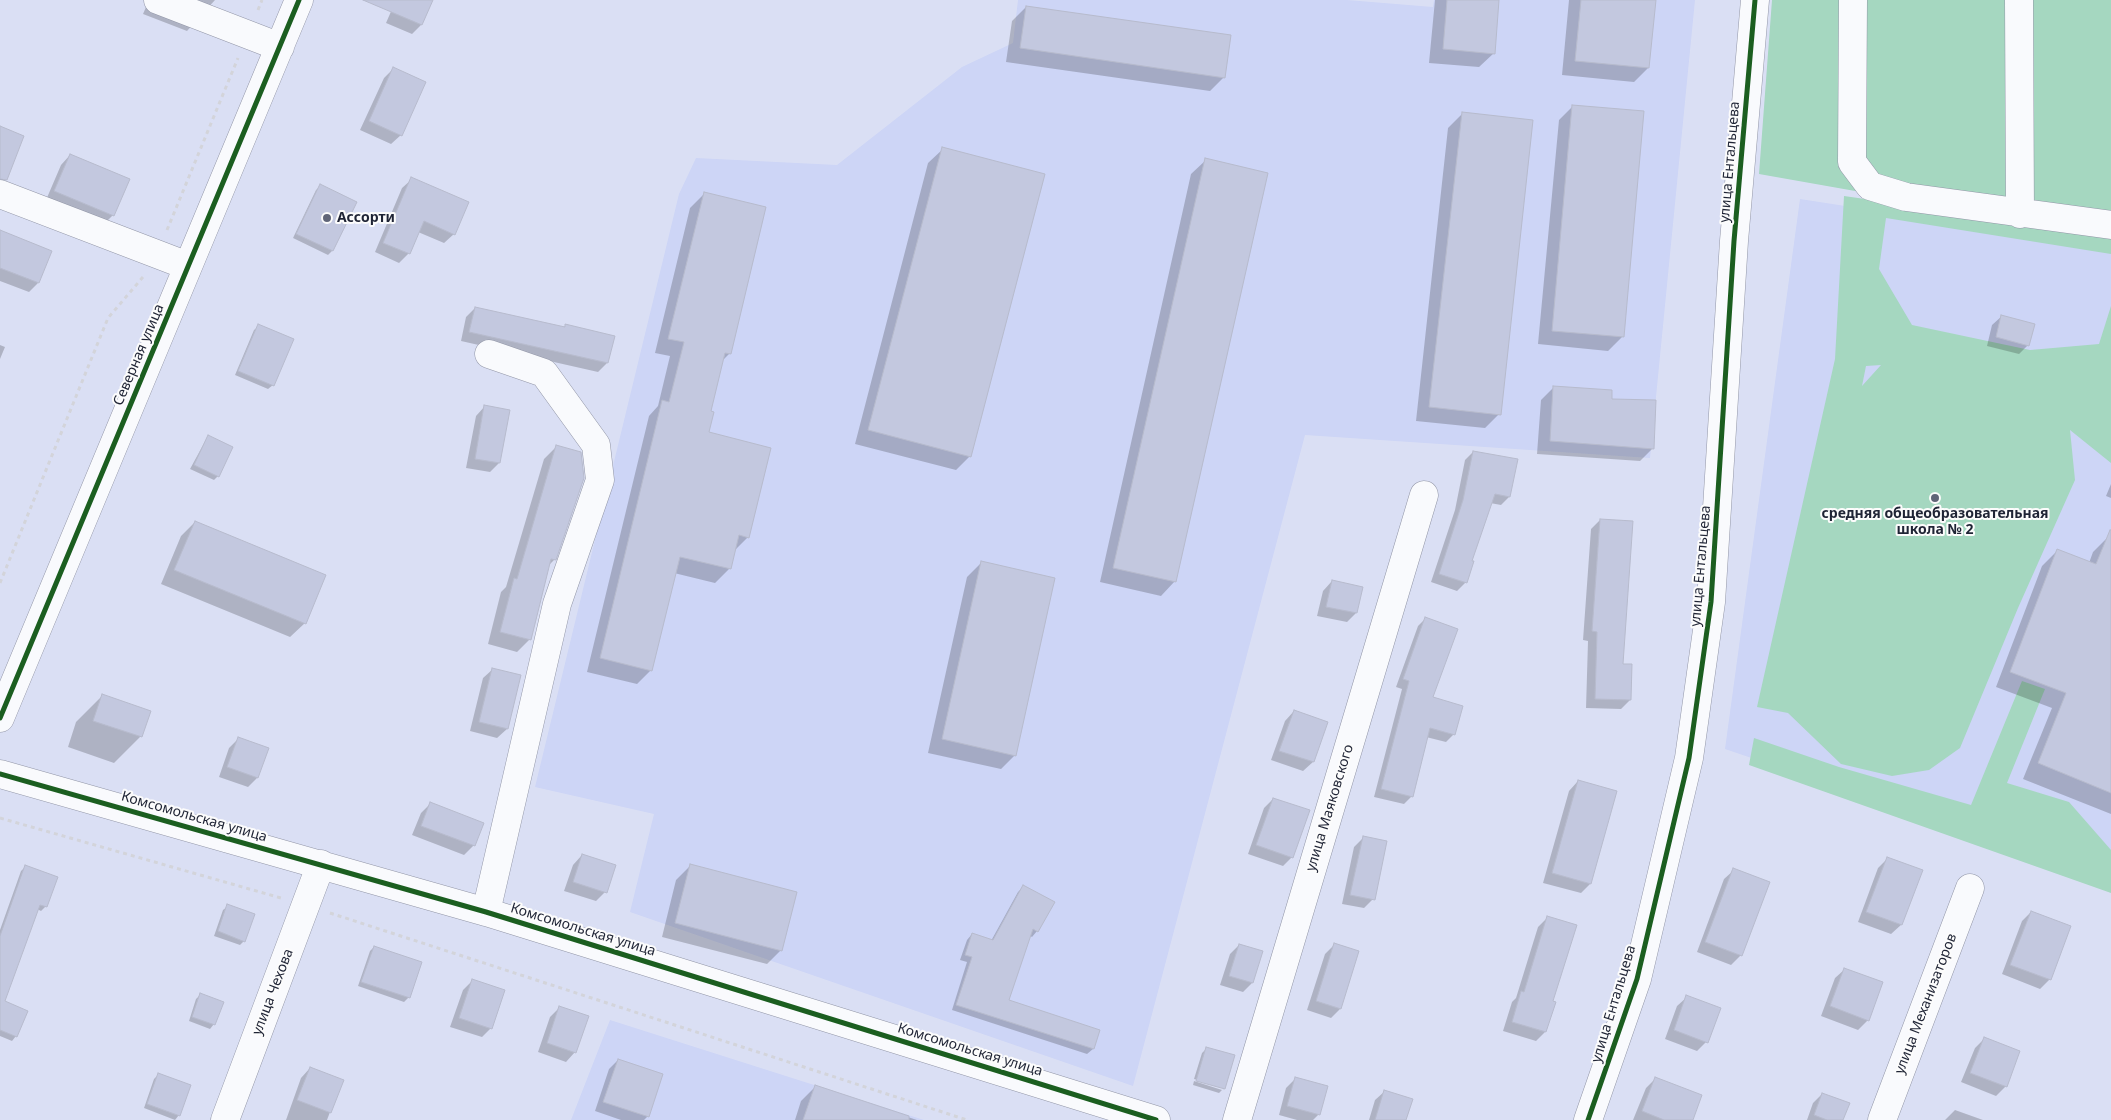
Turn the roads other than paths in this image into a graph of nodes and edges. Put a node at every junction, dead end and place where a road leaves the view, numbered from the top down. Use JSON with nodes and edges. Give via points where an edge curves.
{"nodes":[{"id":1,"x":158,"y":0,"type":"edge"},
{"id":2,"x":299,"y":0,"type":"edge"},
{"id":3,"x":1755,"y":0,"type":"edge"},
{"id":4,"x":1853,"y":0,"type":"edge"},
{"id":5,"x":2019,"y":0,"type":"edge"},
{"id":6,"x":280,"y":47,"type":"junction"},
{"id":7,"x":0,"y":194,"type":"edge"},
{"id":8,"x":2020,"y":214,"type":"junction"},
{"id":9,"x":2111,"y":225,"type":"edge"},
{"id":10,"x":188,"y":266,"type":"junction"},
{"id":11,"x":488,"y":354,"type":"dead end"},
{"id":12,"x":1424,"y":495,"type":"dead end"},
{"id":13,"x":0,"y":718,"type":"edge"},
{"id":14,"x":0,"y":774,"type":"edge"},
{"id":15,"x":321,"y":864,"type":"junction"},
{"id":16,"x":1970,"y":888,"type":"dead end"},
{"id":17,"x":486,"y":912,"type":"junction"},
{"id":18,"x":225,"y":1120,"type":"edge"},
{"id":19,"x":1156,"y":1120,"type":"edge"},
{"id":20,"x":1237,"y":1120,"type":"edge"},
{"id":21,"x":1588,"y":1120,"type":"edge"},
{"id":22,"x":1882,"y":1120,"type":"edge"}],
"edges":[{"from":1,"to":6,"type":"street"},
{"from":2,"to":6,"type":"street","name":"Северная улица"},
{"from":3,"to":21,"type":"street","name":"улица Ентальцева","via":[[1734,241],[1711,602],[1689,758],[1637,979]]},
{"from":4,"to":8,"type":"street","via":[[1852,162],[1870,186],[1906,197]]},
{"from":5,"to":8,"type":"street"},
{"from":6,"to":10,"type":"street","name":"Северная улица"},
{"from":7,"to":10,"type":"street"},
{"from":8,"to":9,"type":"street"},
{"from":10,"to":13,"type":"street","name":"Северная улица"},
{"from":11,"to":17,"type":"street","via":[[544,373],[596,445],[600,480],[557,604]]},
{"from":12,"to":20,"type":"street","name":"улица Маяковского"},
{"from":14,"to":15,"type":"street","name":"Комсомольская улица"},
{"from":15,"to":17,"type":"street","name":"Комсомольская улица"},
{"from":15,"to":18,"type":"street","name":"улица Чехова"},
{"from":16,"to":22,"type":"street","name":"улица Механизаторов"},
{"from":17,"to":19,"type":"street","name":"Комсомольская улица"}]}
